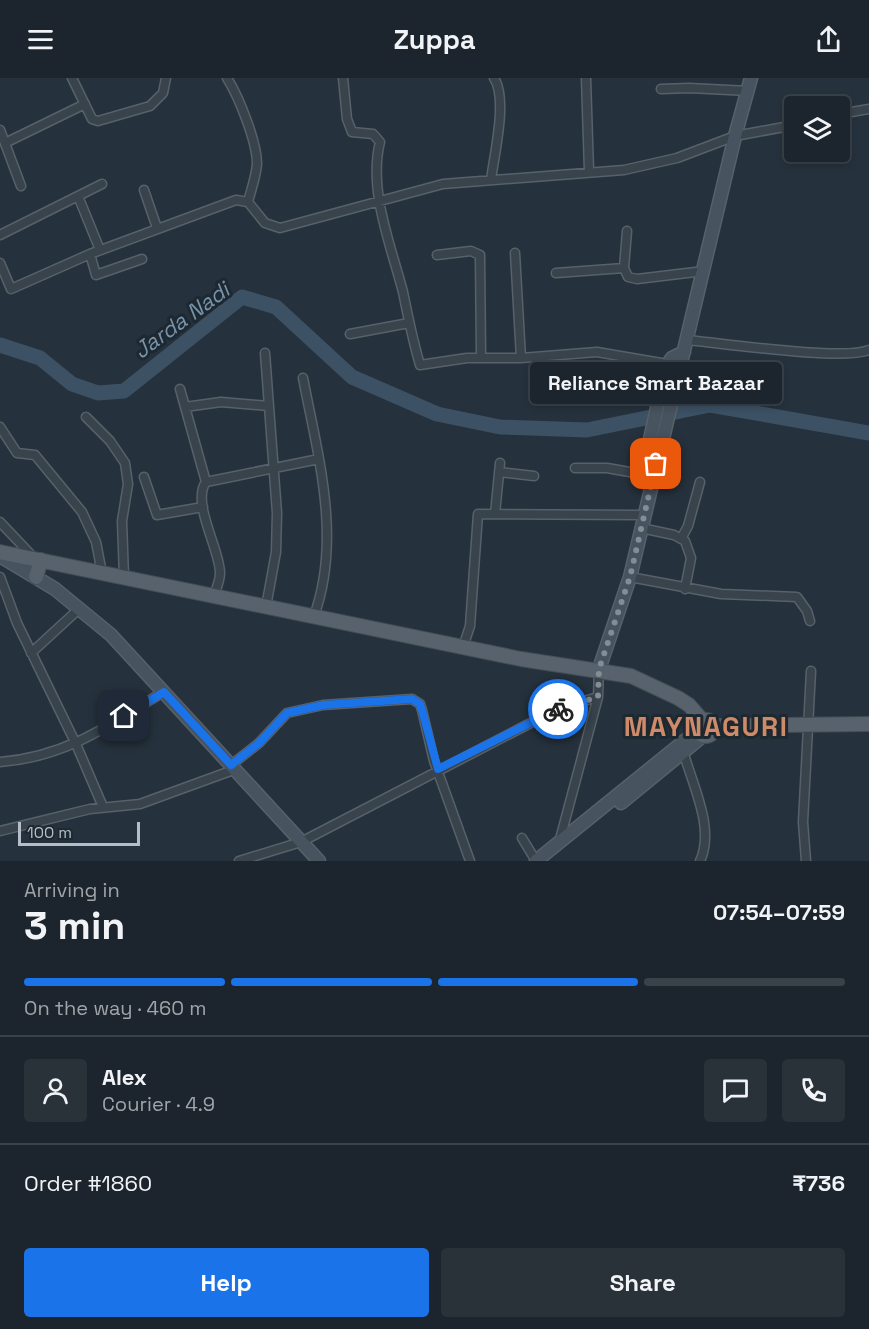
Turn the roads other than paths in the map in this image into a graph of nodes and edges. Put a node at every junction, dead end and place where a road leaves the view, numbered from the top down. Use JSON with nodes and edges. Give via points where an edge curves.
{"nodes":[{"id":1,"x":72,"y":78,"type":"edge"},
{"id":2,"x":166,"y":78,"type":"edge"},
{"id":3,"x":227,"y":78,"type":"edge"},
{"id":4,"x":343,"y":78,"type":"edge"},
{"id":5,"x":494,"y":78,"type":"edge"},
{"id":6,"x":586,"y":78,"type":"edge"},
{"id":7,"x":751,"y":78,"type":"edge"},
{"id":8,"x":661,"y":89,"type":"dead end"},
{"id":9,"x":749,"y":91,"type":"junction"},
{"id":10,"x":85,"y":104,"type":"junction"},
{"id":11,"x":869,"y":109,"type":"edge"},
{"id":12,"x":850,"y":112,"type":"edge"},
{"id":13,"x":784,"y":126,"type":"edge"},
{"id":14,"x":0,"y":130,"type":"edge"},
{"id":15,"x":735,"y":136,"type":"junction"},
{"id":16,"x":6,"y":143,"type":"junction"},
{"id":17,"x":589,"y":171,"type":"junction"},
{"id":18,"x":491,"y":180,"type":"junction"},
{"id":19,"x":102,"y":184,"type":"dead end"},
{"id":20,"x":21,"y":186,"type":"dead end"},
{"id":21,"x":144,"y":190,"type":"dead end"},
{"id":22,"x":78,"y":196,"type":"junction"},
{"id":23,"x":381,"y":200,"type":"junction"},
{"id":24,"x":248,"y":202,"type":"junction"},
{"id":25,"x":157,"y":228,"type":"junction"},
{"id":26,"x":627,"y":231,"type":"dead end"},
{"id":27,"x":0,"y":235,"type":"edge"},
{"id":28,"x":100,"y":250,"type":"junction"},
{"id":29,"x":515,"y":253,"type":"dead end"},
{"id":30,"x":90,"y":254,"type":"junction"},
{"id":31,"x":437,"y":255,"type":"dead end"},
{"id":32,"x":142,"y":259,"type":"dead end"},
{"id":33,"x":0,"y":263,"type":"edge"},
{"id":34,"x":624,"y":267,"type":"junction"},
{"id":35,"x":704,"y":271,"type":"junction"},
{"id":36,"x":556,"y":273,"type":"dead end"},
{"id":37,"x":409,"y":323,"type":"junction"},
{"id":38,"x":351,"y":334,"type":"dead end"},
{"id":39,"x":684,"y":349,"type":"junction"},
{"id":40,"x":869,"y":350,"type":"edge"},
{"id":41,"x":265,"y":353,"type":"dead end"},
{"id":42,"x":481,"y":357,"type":"junction"},
{"id":43,"x":521,"y":358,"type":"junction"},
{"id":44,"x":667,"y":365,"type":"junction"},
{"id":45,"x":303,"y":378,"type":"dead end"},
{"id":46,"x":180,"y":389,"type":"dead end"},
{"id":47,"x":269,"y":406,"type":"junction"},
{"id":48,"x":185,"y":407,"type":"junction"},
{"id":49,"x":86,"y":417,"type":"dead end"},
{"id":50,"x":0,"y":427,"type":"edge"},
{"id":51,"x":319,"y":459,"type":"junction"},
{"id":52,"x":274,"y":468,"type":"junction"},
{"id":53,"x":575,"y":468,"type":"dead end"},
{"id":54,"x":654,"y":470,"type":"junction"},
{"id":55,"x":534,"y":476,"type":"dead end"},
{"id":56,"x":144,"y":477,"type":"dead end"},
{"id":57,"x":206,"y":482,"type":"junction"},
{"id":58,"x":700,"y":482,"type":"dead end"},
{"id":59,"x":203,"y":507,"type":"junction"},
{"id":60,"x":495,"y":514,"type":"junction"},
{"id":61,"x":644,"y":515,"type":"junction"},
{"id":62,"x":0,"y":522,"type":"edge"},
{"id":63,"x":641,"y":528,"type":"junction"},
{"id":64,"x":681,"y":538,"type":"junction"},
{"id":65,"x":0,"y":554,"type":"edge"},
{"id":66,"x":38,"y":560,"type":"junction"},
{"id":67,"x":102,"y":573,"type":"junction"},
{"id":68,"x":0,"y":577,"type":"edge"},
{"id":69,"x":36,"y":577,"type":"junction"},
{"id":70,"x":630,"y":577,"type":"junction"},
{"id":71,"x":124,"y":578,"type":"junction"},
{"id":72,"x":686,"y":589,"type":"junction"},
{"id":73,"x":214,"y":596,"type":"junction"},
{"id":74,"x":266,"y":607,"type":"junction"},
{"id":75,"x":80,"y":608,"type":"junction"},
{"id":76,"x":314,"y":616,"type":"junction"},
{"id":77,"x":810,"y":621,"type":"dead end"},
{"id":78,"x":463,"y":647,"type":"junction"},
{"id":79,"x":31,"y":653,"type":"junction"},
{"id":80,"x":599,"y":669,"type":"junction"},
{"id":81,"x":811,"y":671,"type":"dead end"},
{"id":82,"x":164,"y":692,"type":"junction"},
{"id":83,"x":598,"y":697,"type":"junction"},
{"id":84,"x":869,"y":724,"type":"edge"},
{"id":85,"x":809,"y":726,"type":"junction"},
{"id":86,"x":704,"y":728,"type":"junction"},
{"id":87,"x":76,"y":744,"type":"junction"},
{"id":88,"x":684,"y":754,"type":"junction"},
{"id":89,"x":0,"y":762,"type":"edge"},
{"id":90,"x":233,"y":767,"type":"junction"},
{"id":91,"x":438,"y":769,"type":"junction"},
{"id":92,"x":103,"y":807,"type":"junction"},
{"id":93,"x":0,"y":831,"type":"edge"},
{"id":94,"x":522,"y":838,"type":"dead end"},
{"id":95,"x":301,"y":842,"type":"junction"},
{"id":96,"x":559,"y":843,"type":"junction"},
{"id":97,"x":239,"y":861,"type":"edge"},
{"id":98,"x":319,"y":861,"type":"edge"},
{"id":99,"x":470,"y":861,"type":"edge"},
{"id":100,"x":536,"y":861,"type":"edge"},
{"id":101,"x":546,"y":861,"type":"edge"},
{"id":102,"x":700,"y":861,"type":"edge"},
{"id":103,"x":806,"y":861,"type":"edge"}],
"edges":[{"from":1,"to":10,"type":"street"},
{"from":2,"to":10,"type":"street","via":[[163,93],[150,105],[94,121]]},
{"from":3,"to":24,"type":"street","via":[[256,155]]},
{"from":4,"to":23,"type":"street","via":[[352,132],[373,134],[380,142],[376,160]]},
{"from":5,"to":18,"type":"street","via":[[499,87],[500,114]]},
{"from":6,"to":17,"type":"street"},
{"from":7,"to":9,"type":"main road"},
{"from":8,"to":9,"type":"street"},
{"from":9,"to":15,"type":"main road"},
{"from":10,"to":16,"type":"street"},
{"from":11,"to":12,"type":"street"},
{"from":13,"to":15,"type":"street"},
{"from":14,"to":16,"type":"street"},
{"from":15,"to":17,"type":"street","via":[[655,164]]},
{"from":15,"to":35,"type":"main road"},
{"from":16,"to":20,"type":"street"},
{"from":17,"to":18,"type":"street"},
{"from":18,"to":23,"type":"street","via":[[443,184]]},
{"from":19,"to":22,"type":"street"},
{"from":21,"to":25,"type":"street"},
{"from":22,"to":27,"type":"street"},
{"from":22,"to":28,"type":"street"},
{"from":23,"to":24,"type":"street","via":[[275,228],[256,214]]},
{"from":23,"to":37,"type":"street"},
{"from":24,"to":25,"type":"street","via":[[227,202]]},
{"from":25,"to":28,"type":"street"},
{"from":26,"to":34,"type":"street"},
{"from":28,"to":30,"type":"street"},
{"from":29,"to":43,"type":"street"},
{"from":30,"to":32,"type":"street","via":[[96,275]]},
{"from":30,"to":33,"type":"street","via":[[11,289]]},
{"from":31,"to":42,"type":"street","via":[[471,251],[480,255]]},
{"from":34,"to":35,"type":"street","via":[[628,277],[637,279]]},
{"from":34,"to":36,"type":"street"},
{"from":35,"to":39,"type":"main road"},
{"from":37,"to":38,"type":"street"},
{"from":37,"to":42,"type":"street","via":[[420,365]]},
{"from":39,"to":40,"type":"street","via":[[851,353]]},
{"from":39,"to":44,"type":"main road"},
{"from":39,"to":54,"type":"main road"},
{"from":41,"to":47,"type":"street"},
{"from":42,"to":43,"type":"street"},
{"from":43,"to":44,"type":"street","via":[[608,353]]},
{"from":44,"to":54,"type":"main road","via":[[648,447],[647,461]]},
{"from":45,"to":51,"type":"street"},
{"from":46,"to":48,"type":"street"},
{"from":47,"to":48,"type":"street","via":[[221,402]]},
{"from":47,"to":52,"type":"street"},
{"from":48,"to":57,"type":"street"},
{"from":49,"to":71,"type":"street","via":[[125,463],[128,484],[122,521]]},
{"from":50,"to":67,"type":"street","via":[[17,453],[30,453],[40,459],[82,512],[96,542]]},
{"from":51,"to":52,"type":"street"},
{"from":51,"to":76,"type":"street","via":[[327,537]]},
{"from":52,"to":57,"type":"street"},
{"from":52,"to":74,"type":"street","via":[[277,533]]},
{"from":53,"to":54,"type":"street"},
{"from":54,"to":61,"type":"main road"},
{"from":55,"to":60,"type":"street","via":[[500,467]]},
{"from":56,"to":59,"type":"street","via":[[158,515]]},
{"from":57,"to":59,"type":"street","via":[[201,494]]},
{"from":58,"to":64,"type":"street"},
{"from":59,"to":73,"type":"street","via":[[219,564]]},
{"from":60,"to":61,"type":"street"},
{"from":60,"to":78,"type":"street","via":[[478,514],[470,626]]},
{"from":61,"to":63,"type":"main road"},
{"from":62,"to":66,"type":"street"},
{"from":63,"to":64,"type":"street"},
{"from":63,"to":70,"type":"main road"},
{"from":64,"to":72,"type":"street","via":[[689,547],[691,558]]},
{"from":65,"to":66,"type":"main road"},
{"from":65,"to":69,"type":"main road"},
{"from":66,"to":67,"type":"main road"},
{"from":66,"to":69,"type":"main road"},
{"from":67,"to":71,"type":"main road"},
{"from":68,"to":79,"type":"street"},
{"from":69,"to":75,"type":"main road"},
{"from":70,"to":72,"type":"street"},
{"from":70,"to":80,"type":"main road"},
{"from":71,"to":73,"type":"main road"},
{"from":72,"to":77,"type":"street","via":[[797,597]]},
{"from":73,"to":74,"type":"main road"},
{"from":74,"to":76,"type":"main road"},
{"from":75,"to":79,"type":"street"},
{"from":75,"to":82,"type":"main road"},
{"from":76,"to":78,"type":"main road"},
{"from":78,"to":80,"type":"main road"},
{"from":79,"to":87,"type":"street"},
{"from":80,"to":83,"type":"street"},
{"from":80,"to":86,"type":"main road","via":[[664,689],[689,705]]},
{"from":81,"to":85,"type":"street"},
{"from":82,"to":87,"type":"street"},
{"from":82,"to":90,"type":"main road"},
{"from":83,"to":91,"type":"street","via":[[566,706]]},
{"from":83,"to":96,"type":"street"},
{"from":84,"to":85,"type":"main road"},
{"from":85,"to":86,"type":"main road"},
{"from":85,"to":103,"type":"street","via":[[803,822]]},
{"from":86,"to":88,"type":"main road"},
{"from":86,"to":96,"type":"main road"},
{"from":87,"to":89,"type":"street","via":[[26,760]]},
{"from":87,"to":92,"type":"street"},
{"from":88,"to":101,"type":"main road"},
{"from":88,"to":102,"type":"street","via":[[705,830],[705,851]]},
{"from":90,"to":91,"type":"street","via":[[287,713],[323,705],[405,698],[420,704]]},
{"from":90,"to":92,"type":"street","via":[[140,804]]},
{"from":90,"to":95,"type":"main road"},
{"from":91,"to":95,"type":"street"},
{"from":91,"to":99,"type":"street"},
{"from":92,"to":93,"type":"street"},
{"from":94,"to":100,"type":"street"},
{"from":95,"to":97,"type":"street"},
{"from":95,"to":98,"type":"main road"},
{"from":96,"to":100,"type":"main road"}]}
